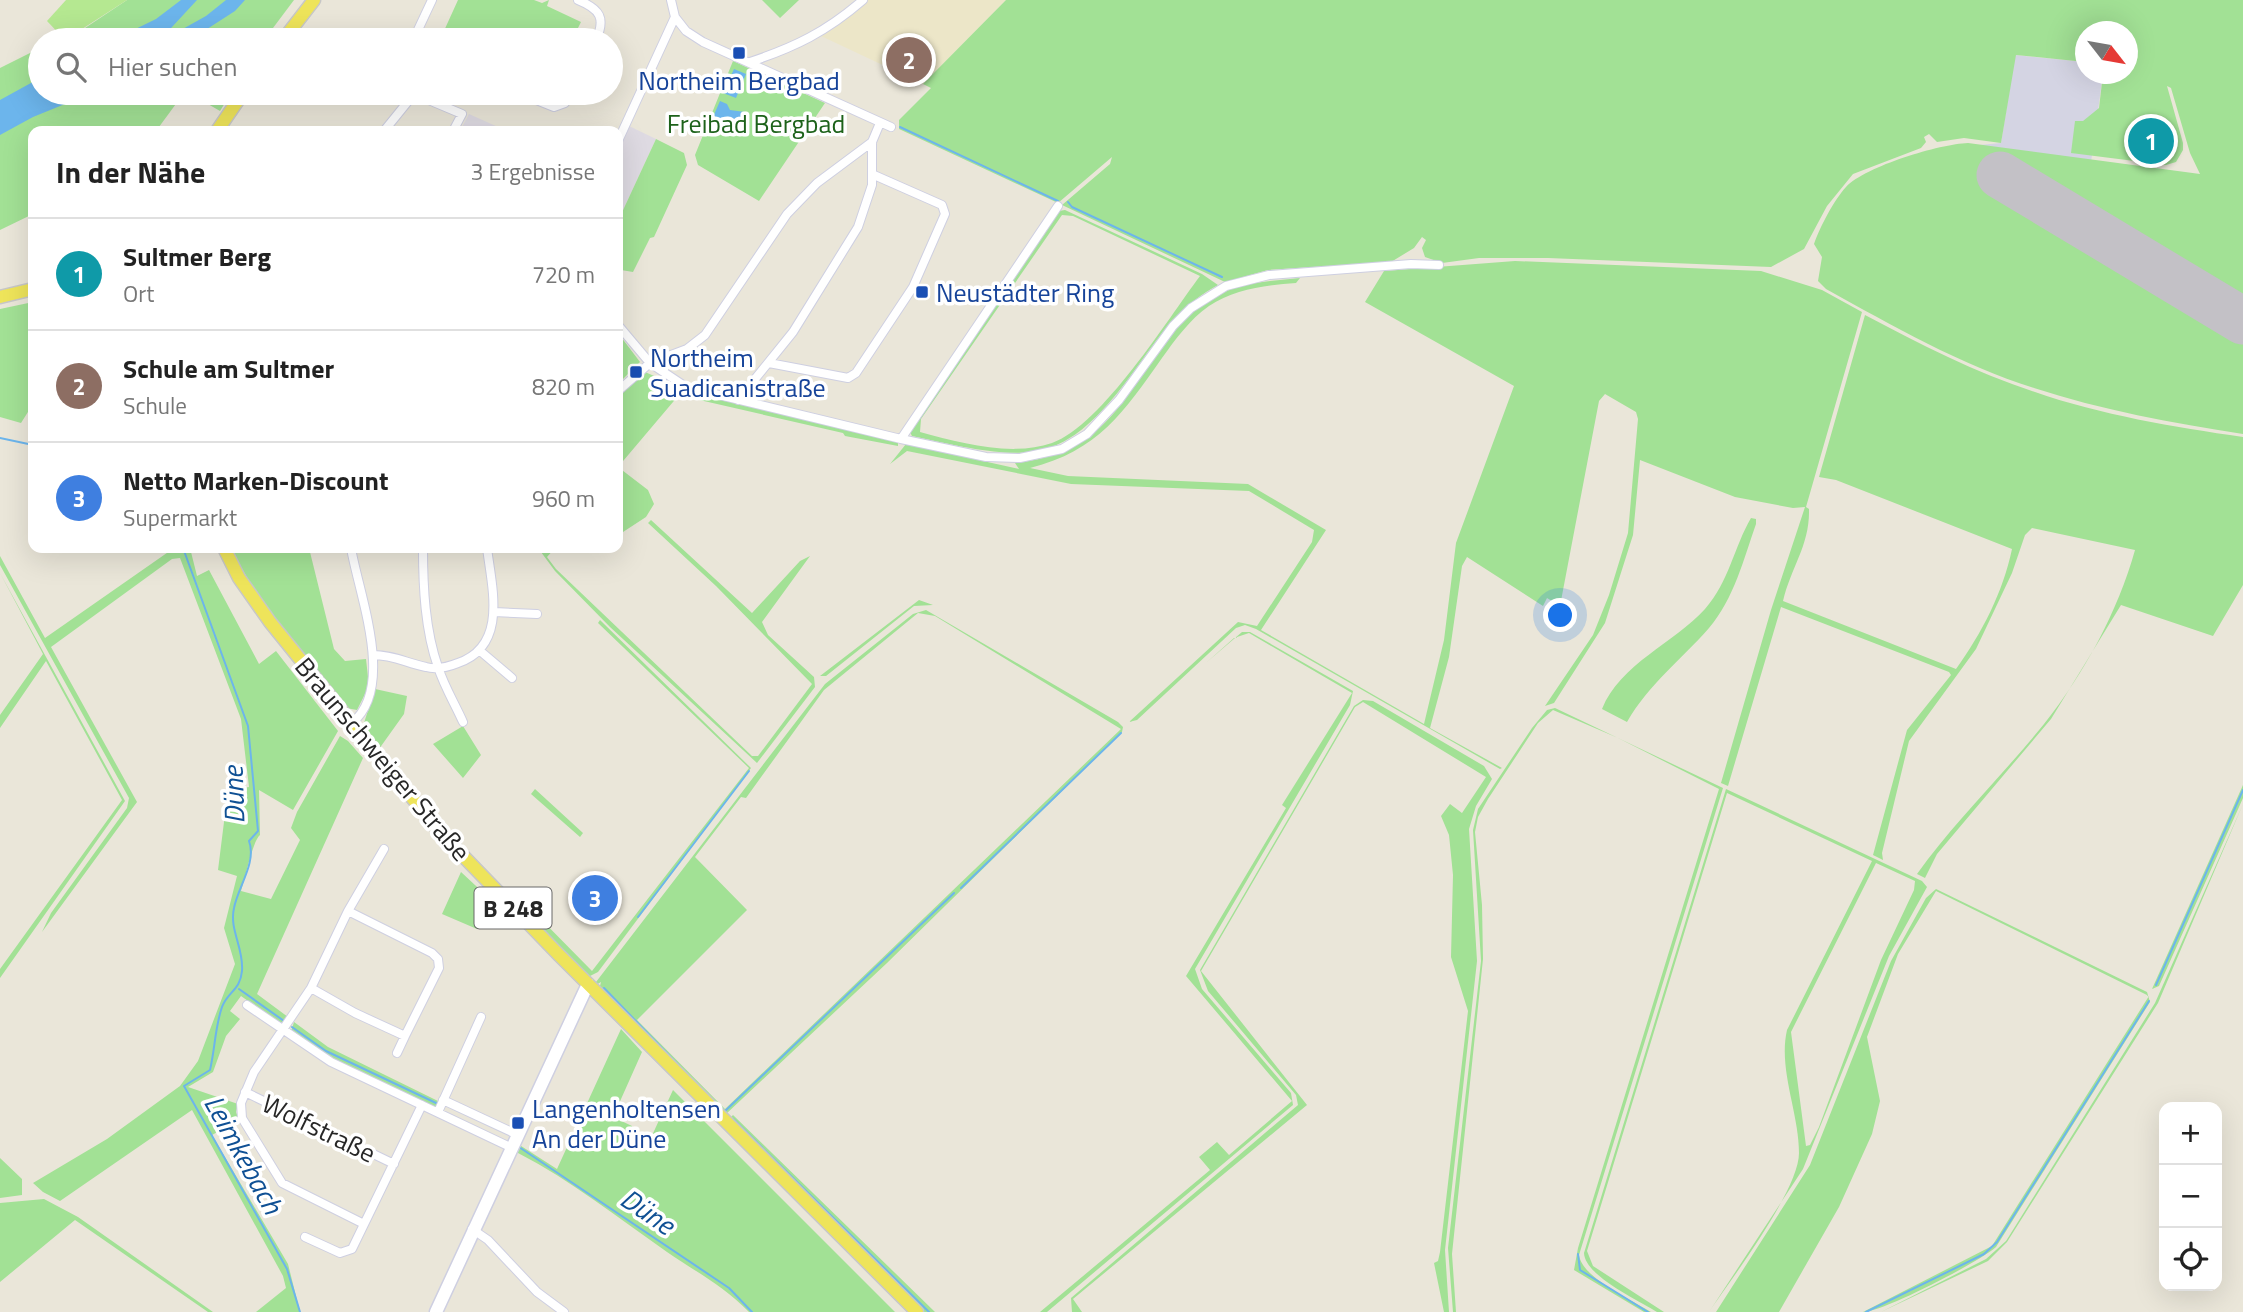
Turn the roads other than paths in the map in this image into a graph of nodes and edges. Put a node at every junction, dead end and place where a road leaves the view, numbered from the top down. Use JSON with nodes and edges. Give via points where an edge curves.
{"nodes":[{"id":1,"x":432,"y":0,"type":"edge"},
{"id":2,"x":578,"y":0,"type":"edge"},
{"id":3,"x":671,"y":0,"type":"edge"},
{"id":4,"x":863,"y":0,"type":"edge"},
{"id":5,"x":313,"y":2,"type":"edge"},
{"id":6,"x":675,"y":18,"type":"junction"},
{"id":7,"x":295,"y":28,"type":"edge"},
{"id":8,"x":419,"y":28,"type":"edge"},
{"id":9,"x":601,"y":28,"type":"edge"},
{"id":10,"x":750,"y":62,"type":"junction"},
{"id":11,"x":235,"y":105,"type":"edge"},
{"id":12,"x":404,"y":105,"type":"edge"},
{"id":13,"x":441,"y":105,"type":"edge"},
{"id":14,"x":880,"y":123,"type":"junction"},
{"id":15,"x":220,"y":126,"type":"edge"},
{"id":16,"x":388,"y":126,"type":"edge"},
{"id":17,"x":456,"y":126,"type":"edge"},
{"id":18,"x":891,"y":127,"type":"dead end"},
{"id":19,"x":623,"y":130,"type":"edge"},
{"id":20,"x":872,"y":142,"type":"junction"},
{"id":21,"x":874,"y":175,"type":"junction"},
{"id":22,"x":1058,"y":206,"type":"dead end"},
{"id":23,"x":1439,"y":265,"type":"dead end"},
{"id":24,"x":28,"y":290,"type":"edge"},
{"id":25,"x":0,"y":297,"type":"edge"},
{"id":26,"x":623,"y":331,"type":"edge"},
{"id":27,"x":650,"y":363,"type":"junction"},
{"id":28,"x":769,"y":363,"type":"junction"},
{"id":29,"x":623,"y":387,"type":"edge"},
{"id":30,"x":738,"y":400,"type":"junction"},
{"id":31,"x":901,"y":439,"type":"junction"},
{"id":32,"x":227,"y":553,"type":"edge"},
{"id":33,"x":352,"y":553,"type":"edge"},
{"id":34,"x":423,"y":553,"type":"edge"},
{"id":35,"x":488,"y":553,"type":"edge"},
{"id":36,"x":495,"y":612,"type":"junction"},
{"id":37,"x":537,"y":614,"type":"dead end"},
{"id":38,"x":480,"y":650,"type":"junction"},
{"id":39,"x":373,"y":656,"type":"junction"},
{"id":40,"x":438,"y":668,"type":"junction"},
{"id":41,"x":512,"y":678,"type":"dead end"},
{"id":42,"x":463,"y":722,"type":"dead end"},
{"id":43,"x":352,"y":723,"type":"junction"},
{"id":44,"x":384,"y":849,"type":"dead end"},
{"id":45,"x":348,"y":911,"type":"junction"},
{"id":46,"x":587,"y":984,"type":"junction"},
{"id":47,"x":311,"y":988,"type":"junction"},
{"id":48,"x":247,"y":1005,"type":"dead end"},
{"id":49,"x":481,"y":1017,"type":"dead end"},
{"id":50,"x":283,"y":1030,"type":"junction"},
{"id":51,"x":405,"y":1036,"type":"junction"},
{"id":52,"x":397,"y":1053,"type":"dead end"},
{"id":53,"x":245,"y":1092,"type":"junction"},
{"id":54,"x":443,"y":1100,"type":"junction"},
{"id":55,"x":422,"y":1105,"type":"junction"},
{"id":56,"x":438,"y":1112,"type":"junction"},
{"id":57,"x":516,"y":1134,"type":"junction"},
{"id":58,"x":510,"y":1147,"type":"junction"},
{"id":59,"x":394,"y":1164,"type":"junction"},
{"id":60,"x":364,"y":1224,"type":"junction"},
{"id":61,"x":472,"y":1229,"type":"junction"},
{"id":62,"x":305,"y":1237,"type":"dead end"},
{"id":63,"x":436,"y":1312,"type":"edge"},
{"id":64,"x":564,"y":1312,"type":"edge"},
{"id":65,"x":917,"y":1312,"type":"edge"}],
"edges":[{"from":1,"to":8,"type":"street"},
{"from":2,"to":9,"type":"street","via":[[595,7]]},
{"from":3,"to":6,"type":"street"},
{"from":4,"to":10,"type":"street","via":[[838,22],[797,46]]},
{"from":5,"to":7,"type":"main road"},
{"from":6,"to":10,"type":"street","via":[[696,38]]},
{"from":6,"to":19,"type":"street"},
{"from":10,"to":14,"type":"street"},
{"from":11,"to":15,"type":"main road"},
{"from":12,"to":16,"type":"street"},
{"from":13,"to":17,"type":"street","via":[[462,114]]},
{"from":14,"to":18,"type":"street"},
{"from":14,"to":20,"type":"street"},
{"from":20,"to":21,"type":"street"},
{"from":20,"to":27,"type":"street","via":[[826,175],[787,214],[705,335],[687,349]]},
{"from":21,"to":28,"type":"street","via":[[858,226]]},
{"from":21,"to":28,"type":"street","via":[[943,205],[945,214],[913,287],[856,373],[848,378]]},
{"from":22,"to":31,"type":"street"},
{"from":23,"to":31,"type":"street","via":[[1269,275],[1217,290],[1173,326],[1096,426],[1071,445],[1048,454],[997,458]]},
{"from":24,"to":25,"type":"main road"},
{"from":26,"to":27,"type":"street"},
{"from":27,"to":29,"type":"street"},
{"from":27,"to":30,"type":"street","via":[[686,387]]},
{"from":28,"to":30,"type":"street"},
{"from":30,"to":31,"type":"street"},
{"from":32,"to":43,"type":"main road","name":"Braunschweiger Straße","number":"B 248","via":[[255,602]]},
{"from":33,"to":39,"type":"street"},
{"from":34,"to":40,"type":"street","via":[[426,609]]},
{"from":35,"to":36,"type":"street"},
{"from":36,"to":37,"type":"street"},
{"from":36,"to":38,"type":"street"},
{"from":38,"to":40,"type":"street","via":[[462,662]]},
{"from":38,"to":41,"type":"street"},
{"from":39,"to":40,"type":"street","via":[[392,655]]},
{"from":39,"to":43,"type":"street","via":[[372,691]]},
{"from":40,"to":42,"type":"street"},
{"from":43,"to":46,"type":"main road","name":"Braunschweiger Straße","number":"B 248","via":[[439,831]]},
{"from":44,"to":45,"type":"street"},
{"from":45,"to":47,"type":"street"},
{"from":45,"to":51,"type":"street","via":[[438,959],[439,968]]},
{"from":46,"to":57,"type":"street"},
{"from":46,"to":65,"type":"main road","name":"Braunschweiger Straße","number":"B 248"},
{"from":47,"to":50,"type":"street"},
{"from":47,"to":51,"type":"street"},
{"from":48,"to":50,"type":"street"},
{"from":49,"to":54,"type":"street"},
{"from":50,"to":53,"type":"street"},
{"from":50,"to":55,"type":"street","via":[[331,1062]]},
{"from":51,"to":52,"type":"street"},
{"from":53,"to":59,"type":"street","name":"Wolfstraße"},
{"from":53,"to":60,"type":"street","via":[[242,1118],[280,1181]]},
{"from":54,"to":56,"type":"street"},
{"from":54,"to":57,"type":"street"},
{"from":55,"to":56,"type":"street"},
{"from":55,"to":59,"type":"street"},
{"from":56,"to":58,"type":"street"},
{"from":57,"to":58,"type":"street"},
{"from":58,"to":61,"type":"street"},
{"from":59,"to":60,"type":"street"},
{"from":60,"to":62,"type":"street","via":[[352,1249],[345,1253]]},
{"from":61,"to":63,"type":"street"},
{"from":61,"to":64,"type":"street","via":[[537,1293]]}]}
